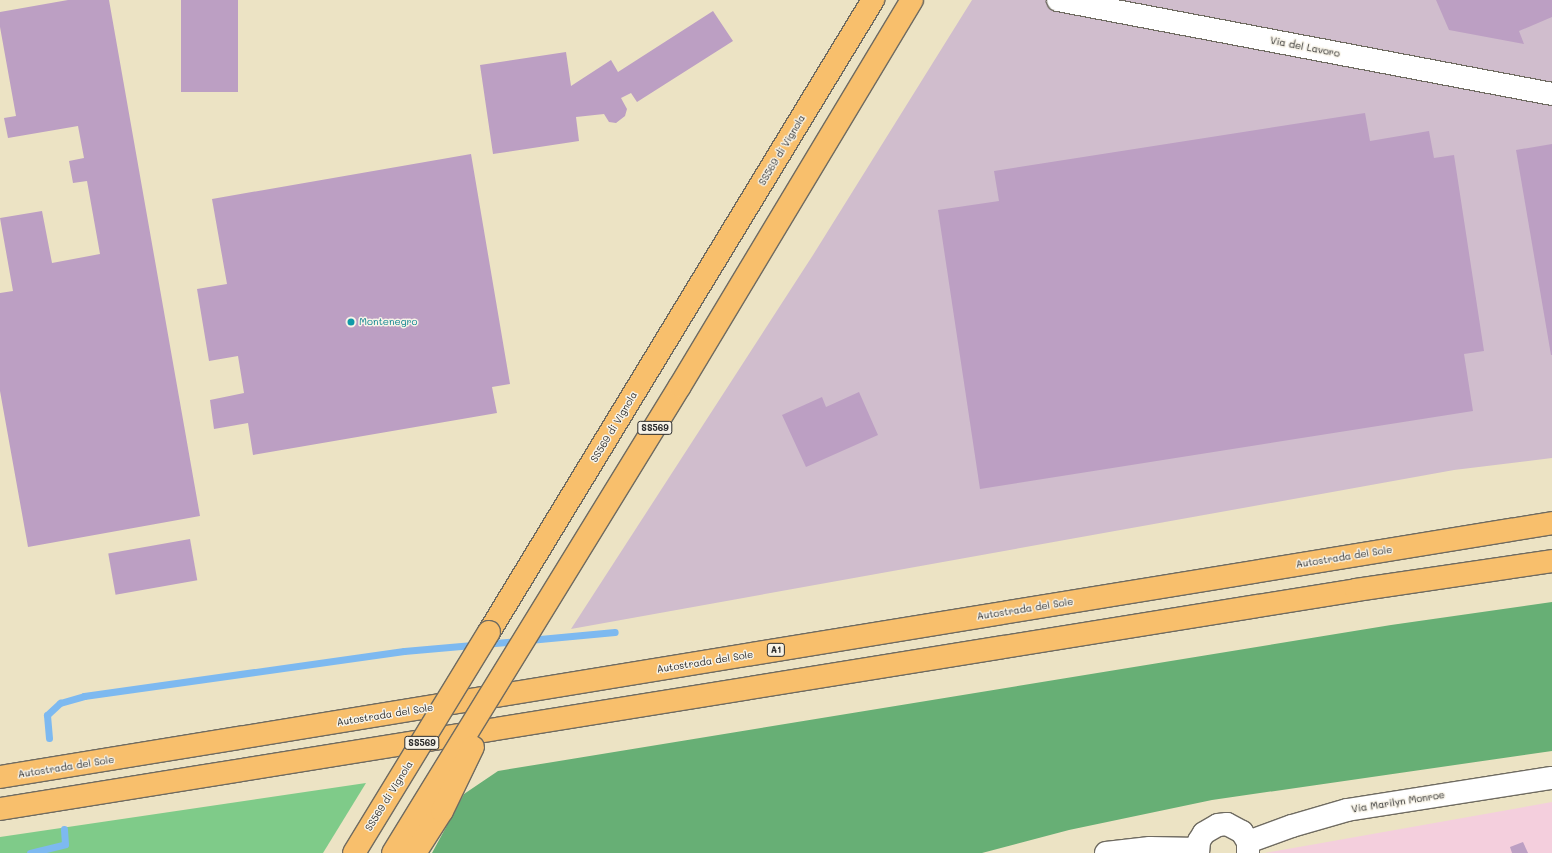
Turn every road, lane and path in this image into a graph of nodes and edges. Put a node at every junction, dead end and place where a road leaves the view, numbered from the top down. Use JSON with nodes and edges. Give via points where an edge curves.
{"nodes":[{"id":1,"x":873,"y":0,"type":"edge"},
{"id":2,"x":912,"y":0,"type":"edge"},
{"id":3,"x":1058,"y":0,"type":"edge"},
{"id":4,"x":1552,"y":94,"type":"edge"},
{"id":5,"x":1552,"y":523,"type":"edge"},
{"id":6,"x":1552,"y":561,"type":"edge"},
{"id":7,"x":538,"y":617,"type":"junction"},
{"id":8,"x":0,"y":777,"type":"edge"},
{"id":9,"x":1552,"y":778,"type":"edge"},
{"id":10,"x":0,"y":809,"type":"edge"},
{"id":11,"x":1248,"y":848,"type":"edge"},
{"id":12,"x":1198,"y":851,"type":"edge"},
{"id":13,"x":354,"y":853,"type":"edge"},
{"id":14,"x":393,"y":853,"type":"edge"},
{"id":15,"x":415,"y":853,"type":"edge"},
{"id":16,"x":1106,"y":853,"type":"edge"}],
"edges":[{"from":1,"to":13,"type":"highway","name":"SS569 di Vignola","number":"SS569","bridge":true},
{"from":2,"to":7,"type":"highway","number":"SS569","bridge":true},
{"from":3,"to":4,"type":"street","name":"Via del Lavoro"},
{"from":5,"to":8,"type":"highway","name":"Autostrada del Sole","number":"A1"},
{"from":6,"to":10,"type":"highway","via":[[1356,590]]},
{"from":7,"to":14,"type":"highway","number":"SS569","bridge":true},
{"from":7,"to":15,"type":"highway","bridge":true,"via":[[442,811]]},
{"from":9,"to":11,"type":"street","name":"Via Marilyn Monroe","via":[[1347,810],[1292,826]]},
{"from":11,"to":12,"type":"street","via":[[1235,827],[1218,824],[1204,833]]},
{"from":12,"to":16,"type":"street","via":[[1150,848]]}]}
